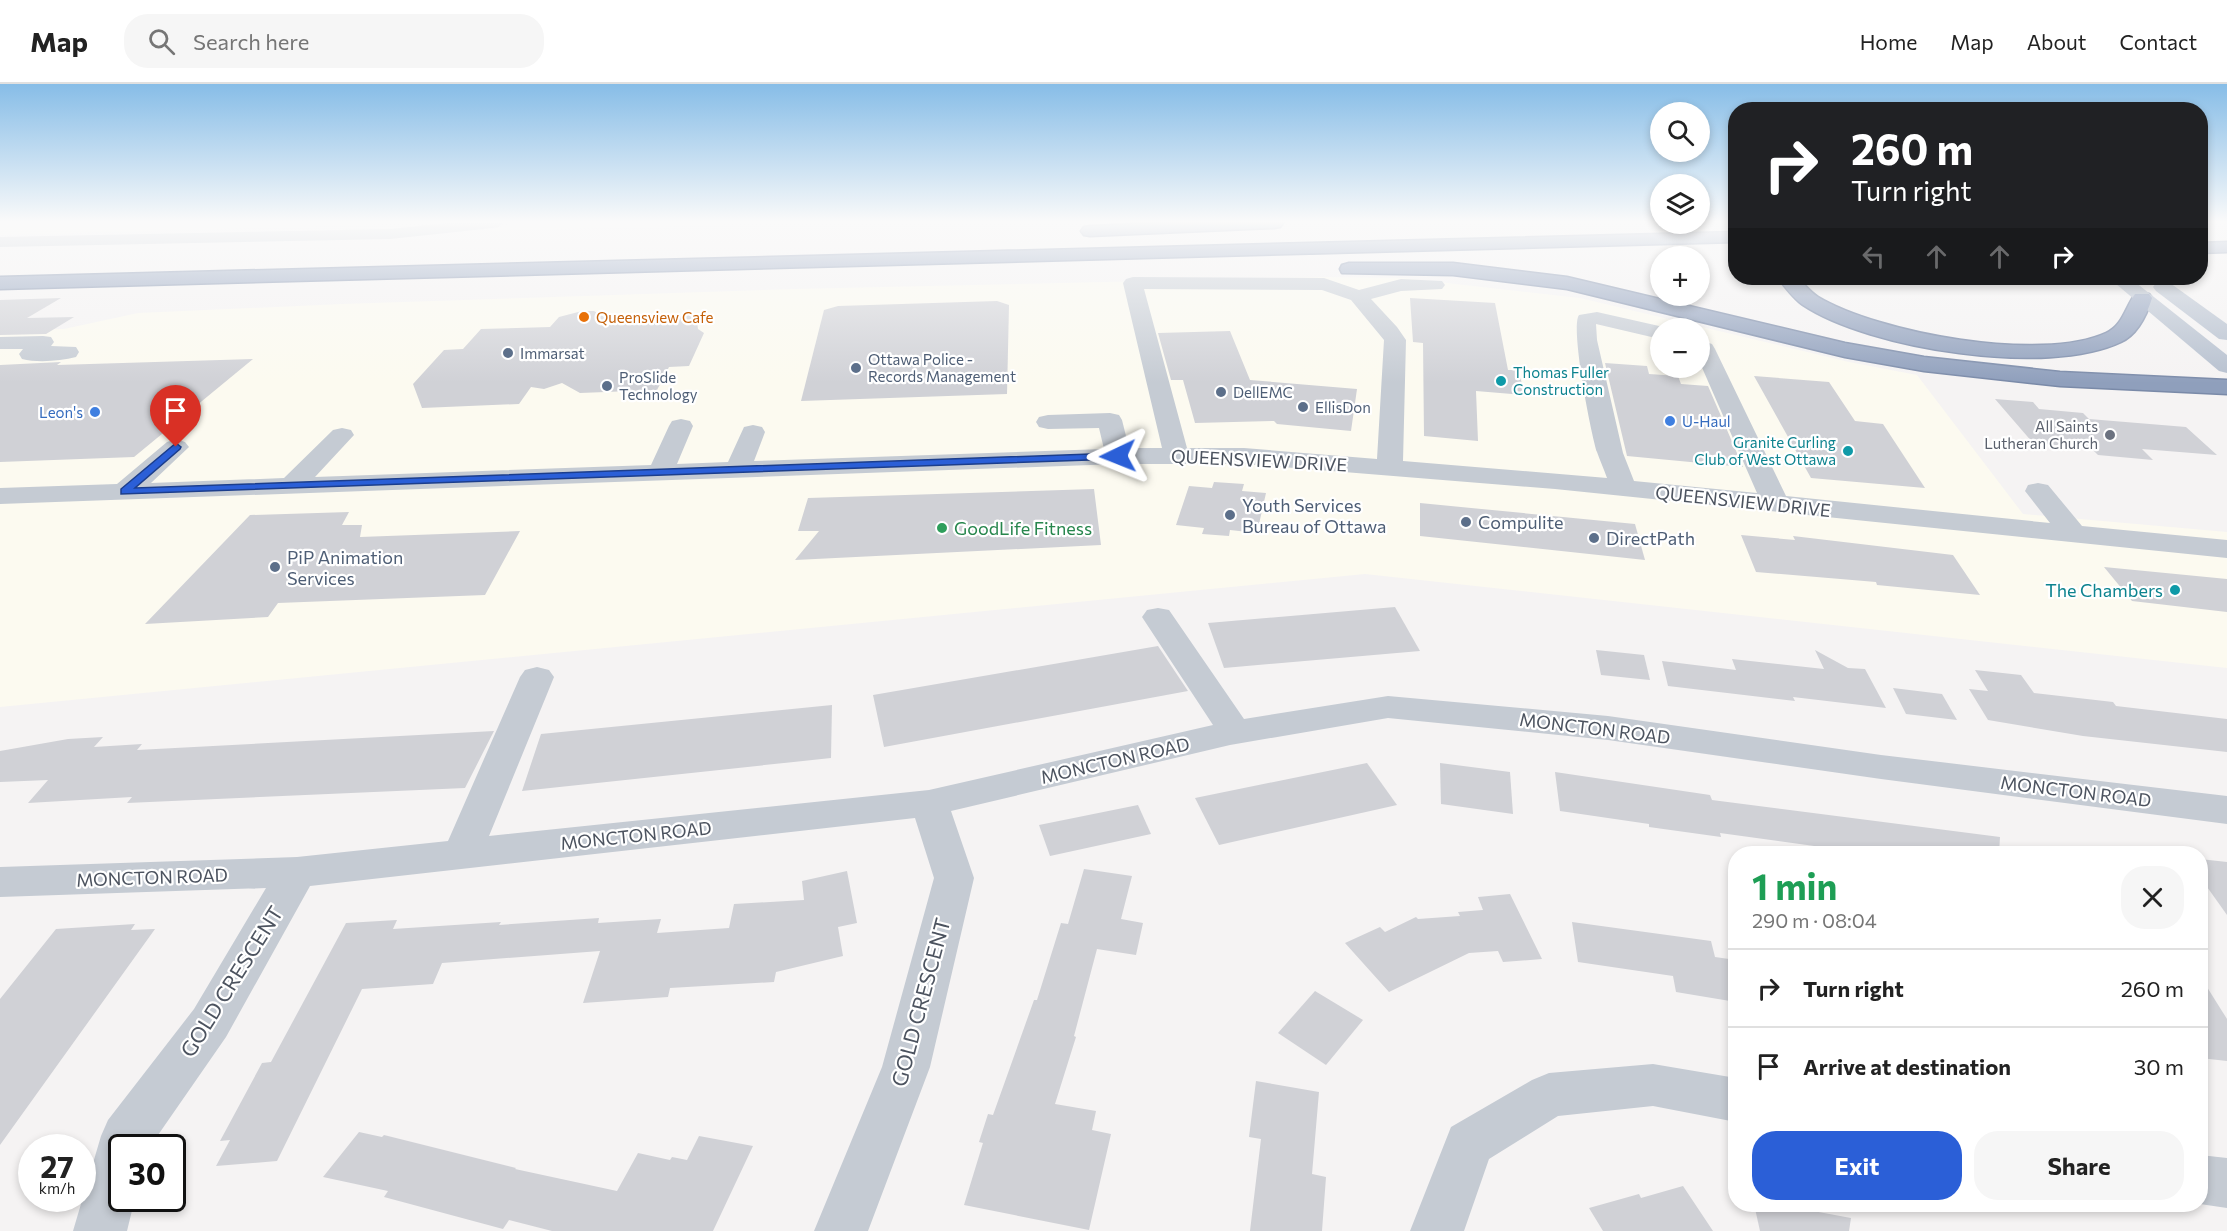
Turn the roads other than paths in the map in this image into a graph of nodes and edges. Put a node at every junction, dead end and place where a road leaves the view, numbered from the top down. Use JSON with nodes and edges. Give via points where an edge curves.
{"nodes":[{"id":1,"x":251,"y":277,"type":"edge"},
{"id":2,"x":1521,"y":277,"type":"edge"},
{"id":3,"x":0,"y":283,"type":"edge"},
{"id":4,"x":1435,"y":285,"type":"dead end"},
{"id":5,"x":1794,"y":285,"type":"edge"},
{"id":6,"x":2143,"y":290,"type":"edge"},
{"id":7,"x":1358,"y":296,"type":"junction"},
{"id":8,"x":1650,"y":331,"type":"edge"},
{"id":9,"x":2227,"y":334,"type":"edge"},
{"id":10,"x":0,"y":343,"type":"edge"},
{"id":11,"x":68,"y":352,"type":"dead end"},
{"id":12,"x":1710,"y":362,"type":"edge"},
{"id":13,"x":2227,"y":366,"type":"edge"},
{"id":14,"x":2227,"y":387,"type":"edge"},
{"id":15,"x":1048,"y":422,"type":"dead end"},
{"id":16,"x":681,"y":426,"type":"dead end"},
{"id":17,"x":753,"y":432,"type":"dead end"},
{"id":18,"x":342,"y":435,"type":"dead end"},
{"id":19,"x":176,"y":447,"type":"dead end"},
{"id":20,"x":1176,"y":455,"type":"junction"},
{"id":21,"x":1118,"y":456,"type":"junction"},
{"id":22,"x":1390,"y":468,"type":"junction"},
{"id":23,"x":738,"y":470,"type":"junction"},
{"id":24,"x":660,"y":473,"type":"junction"},
{"id":25,"x":290,"y":487,"type":"junction"},
{"id":26,"x":1623,"y":488,"type":"junction"},
{"id":27,"x":2038,"y":491,"type":"dead end"},
{"id":28,"x":124,"y":492,"type":"junction"},
{"id":29,"x":3,"y":498,"type":"edge"},
{"id":30,"x":1776,"y":504,"type":"junction"},
{"id":31,"x":2074,"y":534,"type":"junction"},
{"id":32,"x":2227,"y":549,"type":"edge"},
{"id":33,"x":1158,"y":617,"type":"dead end"},
{"id":34,"x":537,"y":677,"type":"dead end"},
{"id":35,"x":1235,"y":732,"type":"junction"},
{"id":36,"x":929,"y":803,"type":"junction"},
{"id":37,"x":2227,"y":810,"type":"edge"},
{"id":38,"x":462,"y":854,"type":"junction"},
{"id":39,"x":297,"y":872,"type":"junction"},
{"id":40,"x":0,"y":882,"type":"edge"},
{"id":41,"x":1728,"y":1099,"type":"edge"},
{"id":42,"x":127,"y":1134,"type":"edge"},
{"id":43,"x":2208,"y":1180,"type":"edge"},
{"id":44,"x":2227,"y":1183,"type":"edge"},
{"id":45,"x":108,"y":1203,"type":"edge"},
{"id":46,"x":100,"y":1231,"type":"edge"},
{"id":47,"x":841,"y":1231,"type":"edge"},
{"id":48,"x":1437,"y":1231,"type":"edge"}],
"edges":[{"from":1,"to":3,"type":"highway"},
{"from":2,"to":14,"type":"highway","via":[[1577,285],[1834,347],[1924,364],[2060,379]]},
{"from":4,"to":7,"type":"street","via":[[1401,285]]},
{"from":5,"to":6,"type":"highway","via":[[1832,312],[1876,328],[1953,345],[2019,352],[2052,352],[2112,338],[2135,317]]},
{"from":6,"to":9,"type":"main road","via":[[2167,290]]},
{"from":6,"to":13,"type":"main road"},
{"from":7,"to":20,"type":"street","via":[[1317,283],[1133,284]]},
{"from":7,"to":22,"type":"street","via":[[1395,340]]},
{"from":8,"to":26,"type":"street","via":[[1586,319],[1586,340],[1608,441]]},
{"from":10,"to":11,"type":"street","via":[[43,342],[30,354]]},
{"from":12,"to":30,"type":"street"},
{"from":15,"to":21,"type":"street","via":[[1110,420]]},
{"from":16,"to":24,"type":"street"},
{"from":17,"to":23,"type":"street"},
{"from":18,"to":25,"type":"street"},
{"from":19,"to":28,"type":"street"},
{"from":20,"to":21,"type":"street","name":"QUEENSVIEW DRIVE"},
{"from":20,"to":22,"type":"street","name":"QUEENSVIEW DRIVE","via":[[1244,456]]},
{"from":21,"to":23,"type":"street","name":"QUEENSVIEW DRIVE"},
{"from":22,"to":26,"type":"street","name":"QUEENSVIEW DRIVE"},
{"from":23,"to":24,"type":"street","name":"QUEENSVIEW DRIVE"},
{"from":24,"to":25,"type":"street","name":"QUEENSVIEW DRIVE"},
{"from":25,"to":28,"type":"street","name":"QUEENSVIEW DRIVE"},
{"from":26,"to":30,"type":"street","name":"QUEENSVIEW DRIVE"},
{"from":27,"to":31,"type":"street"},
{"from":28,"to":29,"type":"street","name":"QUEENSVIEW DRIVE"},
{"from":30,"to":31,"type":"street","name":"QUEENSVIEW DRIVE"},
{"from":31,"to":32,"type":"street","name":"QUEENSVIEW DRIVE"},
{"from":33,"to":35,"type":"street"},
{"from":34,"to":38,"type":"street"},
{"from":35,"to":36,"type":"street","name":"MONCTON ROAD"},
{"from":35,"to":37,"type":"street","name":"MONCTON ROAD","via":[[1388,707],[1608,728]]},
{"from":36,"to":38,"type":"street","name":"MONCTON ROAD"},
{"from":36,"to":47,"type":"street","name":"GOLD CRESCENT","via":[[954,878],[906,1066]]},
{"from":38,"to":39,"type":"street","name":"MONCTON ROAD"},
{"from":39,"to":40,"type":"street","name":"MONCTON ROAD"},
{"from":39,"to":42,"type":"street","name":"GOLD CRESCENT","via":[[210,1023]]},
{"from":41,"to":48,"type":"street","via":[[1653,1085],[1550,1095],[1469,1144]]},
{"from":43,"to":44,"type":"street"},
{"from":45,"to":46,"type":"street"}]}
